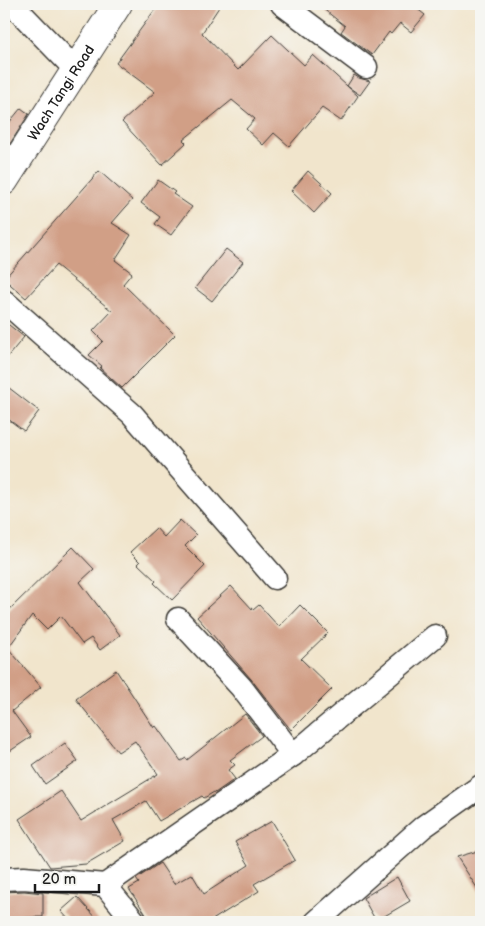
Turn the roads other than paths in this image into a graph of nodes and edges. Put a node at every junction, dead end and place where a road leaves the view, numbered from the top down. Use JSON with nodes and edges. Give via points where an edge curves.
{"nodes":[{"id":1,"x":12,"y":4,"type":"edge"},
{"id":2,"x":118,"y":4,"type":"edge"},
{"id":3,"x":282,"y":4,"type":"edge"},
{"id":4,"x":366,"y":67,"type":"dead end"},
{"id":5,"x":75,"y":69,"type":"junction"},
{"id":6,"x":4,"y":181,"type":"edge"},
{"id":7,"x":4,"y":301,"type":"edge"},
{"id":8,"x":275,"y":578,"type":"dead end"},
{"id":9,"x":178,"y":619,"type":"dead end"},
{"id":10,"x":435,"y":636,"type":"dead end"},
{"id":11,"x":293,"y":756,"type":"junction"},
{"id":12,"x":481,"y":786,"type":"edge"},
{"id":13,"x":4,"y":879,"type":"edge"},
{"id":14,"x":105,"y":884,"type":"junction"},
{"id":15,"x":135,"y":922,"type":"edge"},
{"id":16,"x":316,"y":922,"type":"edge"}],
"edges":[{"from":1,"to":5,"type":"street"},
{"from":2,"to":5,"type":"main road","name":"Wach Tangi Road"},
{"from":3,"to":4,"type":"street"},
{"from":5,"to":6,"type":"main road","name":"Wach Tangi Road"},
{"from":7,"to":8,"type":"street","via":[[132,414]]},
{"from":9,"to":11,"type":"street","via":[[241,687]]},
{"from":10,"to":11,"type":"street"},
{"from":11,"to":14,"type":"street"},
{"from":12,"to":16,"type":"street","via":[[423,827]]},
{"from":13,"to":14,"type":"street"},
{"from":14,"to":15,"type":"street"}]}
